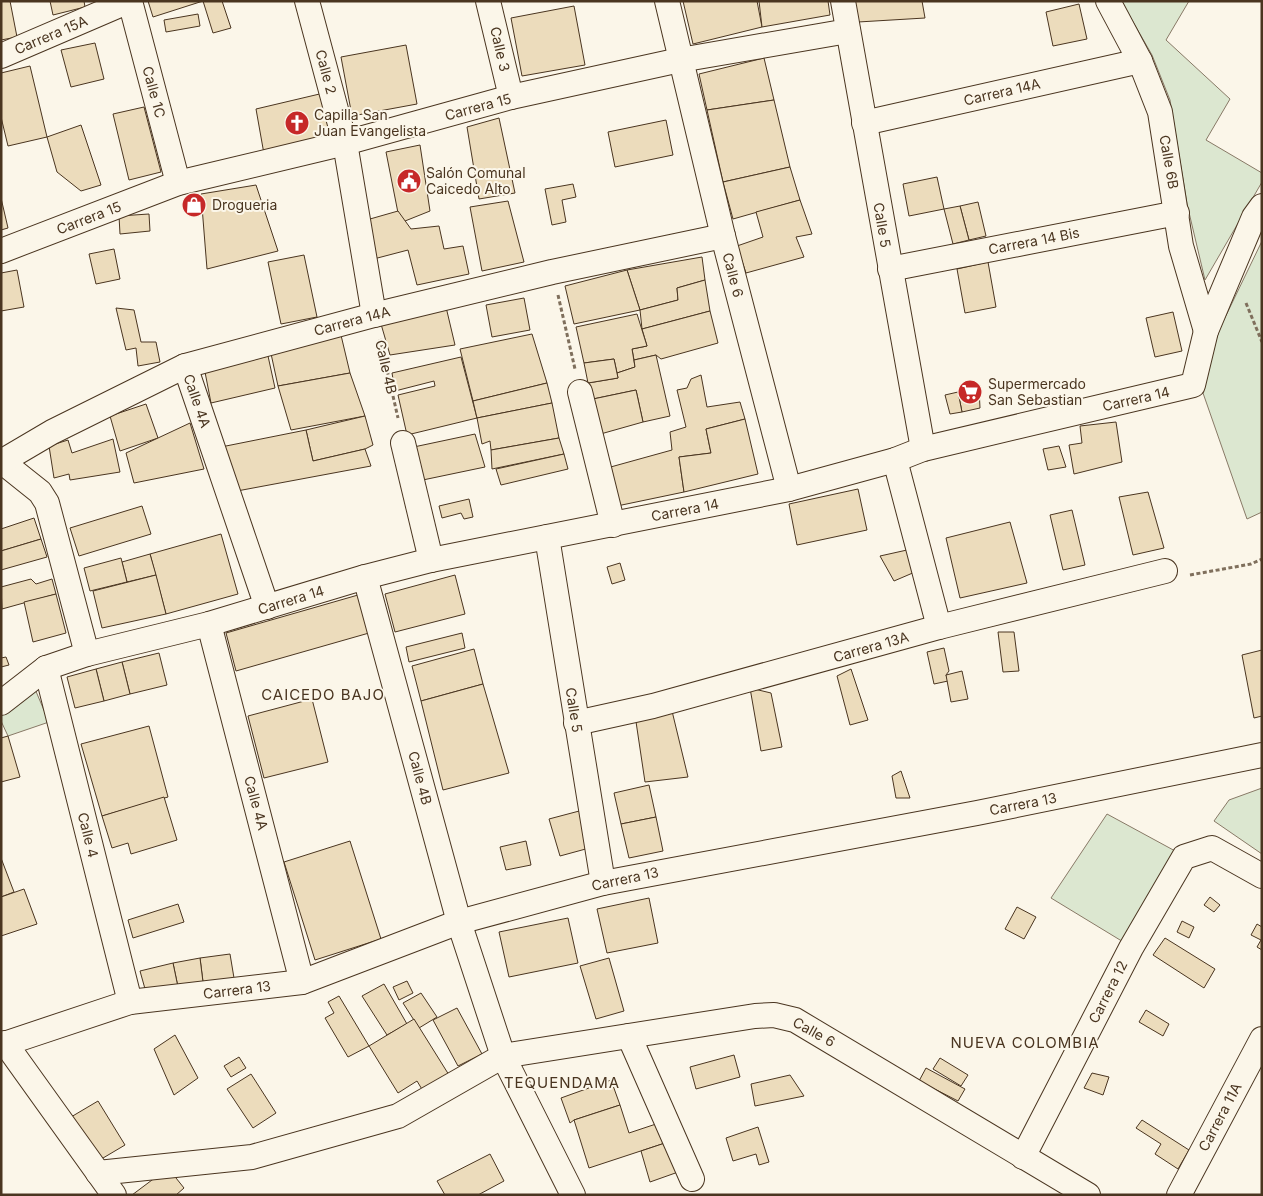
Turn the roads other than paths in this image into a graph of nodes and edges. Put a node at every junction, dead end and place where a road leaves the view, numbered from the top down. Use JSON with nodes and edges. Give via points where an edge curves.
{"nodes":[{"id":1,"x":130,"y":1,"type":"edge"},
{"id":2,"x":307,"y":1,"type":"edge"},
{"id":3,"x":488,"y":1,"type":"edge"},
{"id":4,"x":667,"y":1,"type":"edge"},
{"id":5,"x":843,"y":1,"type":"edge"},
{"id":6,"x":1108,"y":1,"type":"edge"},
{"id":7,"x":848,"y":31,"type":"junction"},
{"id":8,"x":1,"y":56,"type":"edge"},
{"id":9,"x":680,"y":60,"type":"junction"},
{"id":10,"x":1140,"y":61,"type":"junction"},
{"id":11,"x":511,"y":97,"type":"junction"},
{"id":12,"x":864,"y":123,"type":"junction"},
{"id":13,"x":345,"y":143,"type":"junction"},
{"id":14,"x":178,"y":183,"type":"junction"},
{"id":15,"x":1262,"y":206,"type":"edge"},
{"id":16,"x":1178,"y":213,"type":"junction"},
{"id":17,"x":723,"y":236,"type":"junction"},
{"id":18,"x":1,"y":251,"type":"edge"},
{"id":19,"x":890,"y":268,"type":"junction"},
{"id":20,"x":374,"y":314,"type":"junction"},
{"id":21,"x":1206,"y":331,"type":"junction"},
{"id":22,"x":185,"y":366,"type":"junction"},
{"id":23,"x":580,"y":392,"type":"road end"},
{"id":24,"x":403,"y":443,"type":"road end"},
{"id":25,"x":923,"y":448,"type":"junction"},
{"id":26,"x":895,"y":460,"type":"junction"},
{"id":27,"x":1,"y":462,"type":"edge"},
{"id":28,"x":789,"y":489,"type":"junction"},
{"id":29,"x":612,"y":525,"type":"junction"},
{"id":30,"x":547,"y":536,"type":"junction"},
{"id":31,"x":431,"y":560,"type":"junction"},
{"id":32,"x":1166,"y":571,"type":"road end"},
{"id":33,"x":366,"y":577,"type":"junction"},
{"id":34,"x":267,"y":607,"type":"junction"},
{"id":35,"x":209,"y":624,"type":"junction"},
{"id":36,"x":939,"y":627,"type":"junction"},
{"id":37,"x":87,"y":654,"type":"junction"},
{"id":38,"x":46,"y":668,"type":"junction"},
{"id":39,"x":1,"y":703,"type":"edge"},
{"id":40,"x":576,"y":723,"type":"junction"},
{"id":41,"x":1262,"y":755,"type":"edge"},
{"id":42,"x":1262,"y":876,"type":"edge"},
{"id":43,"x":603,"y":883,"type":"junction"},
{"id":44,"x":459,"y":922,"type":"junction"},
{"id":45,"x":302,"y":982,"type":"junction"},
{"id":46,"x":130,"y":1002,"type":"junction"},
{"id":47,"x":629,"y":1036,"type":"junction"},
{"id":48,"x":1262,"y":1039,"type":"edge"},
{"id":49,"x":3,"y":1044,"type":"edge"},
{"id":50,"x":503,"y":1056,"type":"junction"},
{"id":51,"x":1023,"y":1157,"type":"junction"},
{"id":52,"x":98,"y":1173,"type":"junction"},
{"id":53,"x":692,"y":1179,"type":"dead end"},
{"id":54,"x":114,"y":1195,"type":"edge"},
{"id":55,"x":573,"y":1195,"type":"edge"},
{"id":56,"x":1088,"y":1195,"type":"edge"},
{"id":57,"x":1179,"y":1195,"type":"edge"}],
"edges":[{"from":1,"to":8,"type":"street","name":"Carrera 15A"},
{"from":1,"to":14,"type":"street","name":"Calle 1C"},
{"from":2,"to":13,"type":"street","name":"Calle 2"},
{"from":3,"to":11,"type":"street","name":"Calle 3"},
{"from":4,"to":9,"type":"street"},
{"from":5,"to":7,"type":"street","name":"Calle 5"},
{"from":6,"to":10,"type":"street","name":"Calle 6B"},
{"from":7,"to":9,"type":"street","name":"Carrera 15"},
{"from":7,"to":12,"type":"street","name":"Calle 5"},
{"from":9,"to":11,"type":"street","name":"Carrera 15"},
{"from":9,"to":17,"type":"street","name":"Calle 6"},
{"from":10,"to":12,"type":"street","name":"Carrera 14A"},
{"from":10,"to":16,"type":"street","name":"Calle 6B","via":[[1160,112]]},
{"from":11,"to":13,"type":"street","name":"Carrera 15"},
{"from":12,"to":19,"type":"street","name":"Calle 5"},
{"from":13,"to":14,"type":"street","name":"Carrera 15"},
{"from":13,"to":20,"type":"street"},
{"from":14,"to":18,"type":"street","name":"Carrera 15"},
{"from":15,"to":21,"type":"street","name":"Carrera 14","via":[[1254,217]]},
{"from":16,"to":19,"type":"street","name":"Carrera 14 Bis"},
{"from":16,"to":21,"type":"street","name":"Calle 6B","via":[[1181,246]]},
{"from":17,"to":20,"type":"street","name":"Carrera 14A"},
{"from":17,"to":28,"type":"street","name":"Calle 6"},
{"from":19,"to":25,"type":"street","name":"Calle 5"},
{"from":20,"to":22,"type":"street","name":"Carrera 14A"},
{"from":21,"to":25,"type":"street","name":"Carrera 14","via":[[1193,385]]},
{"from":22,"to":27,"type":"street","name":"Carrera 14A","via":[[52,432]]},
{"from":22,"to":34,"type":"street","name":"Calle 4A"},
{"from":23,"to":29,"type":"street"},
{"from":24,"to":31,"type":"street"},
{"from":25,"to":26,"type":"street","name":"Carrera 14"},
{"from":26,"to":28,"type":"street","name":"Carrera 14"},
{"from":26,"to":36,"type":"street"},
{"from":27,"to":37,"type":"street","via":[[40,492],[47,503]]},
{"from":28,"to":29,"type":"street","name":"Carrera 14"},
{"from":29,"to":30,"type":"street","name":"Carrera 14"},
{"from":30,"to":31,"type":"street","name":"Carrera 14"},
{"from":30,"to":40,"type":"street","name":"Calle 5"},
{"from":31,"to":33,"type":"street","name":"Carrera 14"},
{"from":32,"to":36,"type":"street","name":"Carrera 13A"},
{"from":33,"to":34,"type":"street","name":"Carrera 14"},
{"from":33,"to":44,"type":"street","name":"Calle 4B"},
{"from":34,"to":35,"type":"street","name":"Carrera 14"},
{"from":35,"to":37,"type":"street","name":"Carrera 14"},
{"from":35,"to":45,"type":"street","name":"Calle 4A"},
{"from":36,"to":40,"type":"street","name":"Carrera 13A","via":[[748,681]]},
{"from":37,"to":38,"type":"street","name":"Carrera 14"},
{"from":38,"to":39,"type":"street","name":"Carrera 14"},
{"from":38,"to":46,"type":"street","name":"Calle 4"},
{"from":40,"to":43,"type":"street","name":"Calle 5"},
{"from":41,"to":43,"type":"street","name":"Carrera 13","via":[[977,813]]},
{"from":42,"to":51,"type":"street","name":"Carrera 12","via":[[1212,848],[1184,857],[1131,948]]},
{"from":43,"to":44,"type":"street","name":"Carrera 13"},
{"from":44,"to":45,"type":"street","name":"Carrera 13"},
{"from":44,"to":50,"type":"street","name":"Calle 4B"},
{"from":45,"to":46,"type":"street","name":"Carrera 13"},
{"from":46,"to":49,"type":"street","name":"Carrera 13"},
{"from":47,"to":50,"type":"street","name":"Calle 6"},
{"from":47,"to":51,"type":"street","name":"Calle 6","via":[[754,1016],[774,1015],[795,1020]]},
{"from":47,"to":53,"type":"street"},
{"from":48,"to":57,"type":"street","name":"Carrera 11A"},
{"from":49,"to":52,"type":"street"},
{"from":50,"to":52,"type":"street","via":[[398,1116],[252,1157]]},
{"from":50,"to":55,"type":"street","name":"Calle 4B"},
{"from":51,"to":56,"type":"street","name":"Calle 6"},
{"from":52,"to":54,"type":"street"}]}
